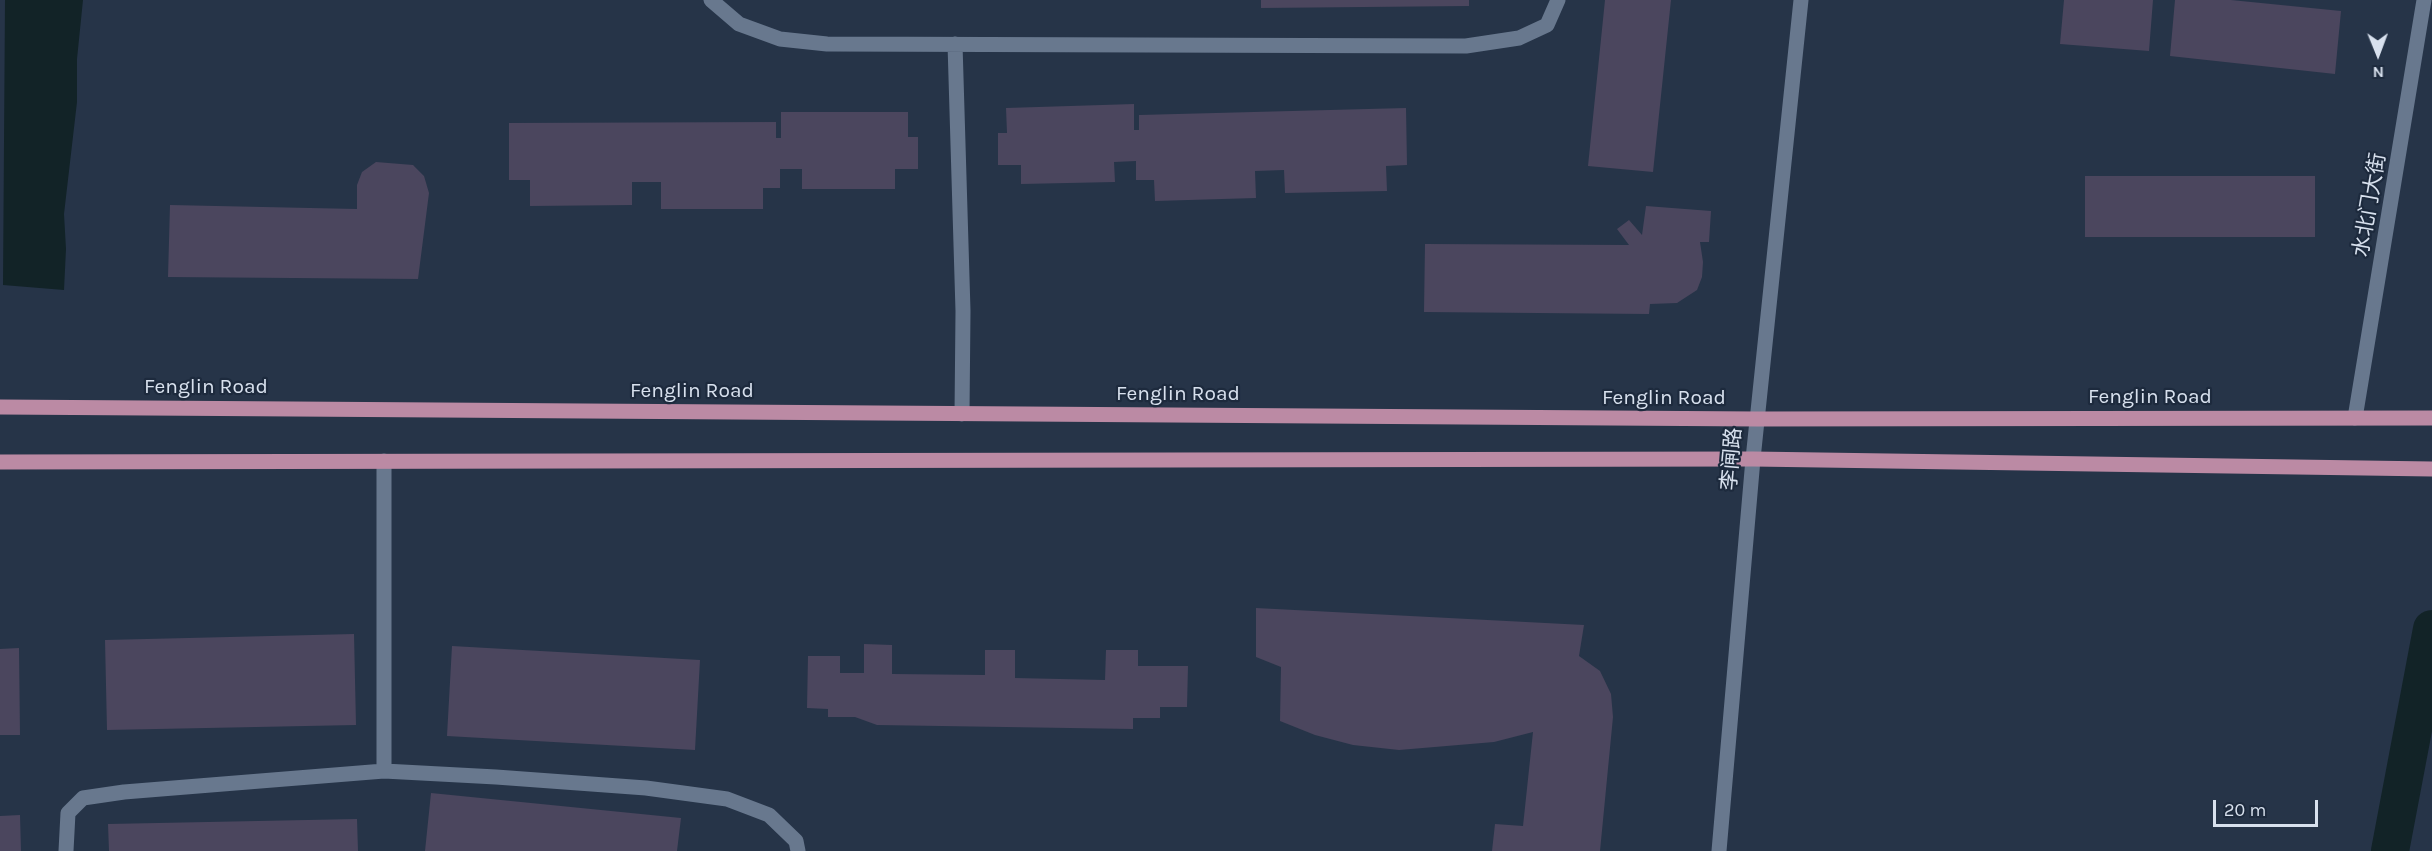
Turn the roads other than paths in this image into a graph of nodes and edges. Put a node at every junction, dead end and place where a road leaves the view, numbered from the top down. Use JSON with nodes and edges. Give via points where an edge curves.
{"nodes":[{"id":1,"x":711,"y":0,"type":"edge"},
{"id":2,"x":1558,"y":0,"type":"edge"},
{"id":3,"x":1801,"y":0,"type":"edge"},
{"id":4,"x":2424,"y":0,"type":"edge"},
{"id":5,"x":955,"y":44,"type":"junction"},
{"id":6,"x":0,"y":407,"type":"edge"},
{"id":7,"x":962,"y":414,"type":"junction"},
{"id":8,"x":2355,"y":417,"type":"junction"},
{"id":9,"x":2432,"y":418,"type":"edge"},
{"id":10,"x":1757,"y":419,"type":"junction"},
{"id":11,"x":1753,"y":459,"type":"junction"},
{"id":12,"x":384,"y":461,"type":"junction"},
{"id":13,"x":0,"y":462,"type":"edge"},
{"id":14,"x":2432,"y":469,"type":"edge"},
{"id":15,"x":384,"y":771,"type":"junction"},
{"id":16,"x":66,"y":851,"type":"edge"},
{"id":17,"x":798,"y":851,"type":"edge"},
{"id":18,"x":1719,"y":851,"type":"edge"}],
"edges":[{"from":1,"to":5,"type":"street","via":[[739,24],[780,39],[827,44]]},
{"from":2,"to":5,"type":"street","via":[[1547,25],[1519,38],[1466,46]]},
{"from":3,"to":10,"type":"street","name":"李闸路"},
{"from":4,"to":8,"type":"street","name":"水北门大街"},
{"from":5,"to":7,"type":"street"},
{"from":6,"to":7,"type":"main road","name":"Fenglin Road"},
{"from":7,"to":10,"type":"main road","name":"Fenglin Road"},
{"from":8,"to":9,"type":"main road","name":"Fenglin Road"},
{"from":8,"to":10,"type":"main road","name":"Fenglin Road"},
{"from":10,"to":11,"type":"street","name":"李闸路"},
{"from":11,"to":12,"type":"main road"},
{"from":11,"to":14,"type":"main road"},
{"from":11,"to":18,"type":"street","name":"李闸路"},
{"from":12,"to":13,"type":"main road"},
{"from":12,"to":15,"type":"street"},
{"from":15,"to":16,"type":"street","via":[[83,798],[68,813]]},
{"from":15,"to":17,"type":"street","via":[[623,787],[727,799],[769,815],[796,841]]}]}
